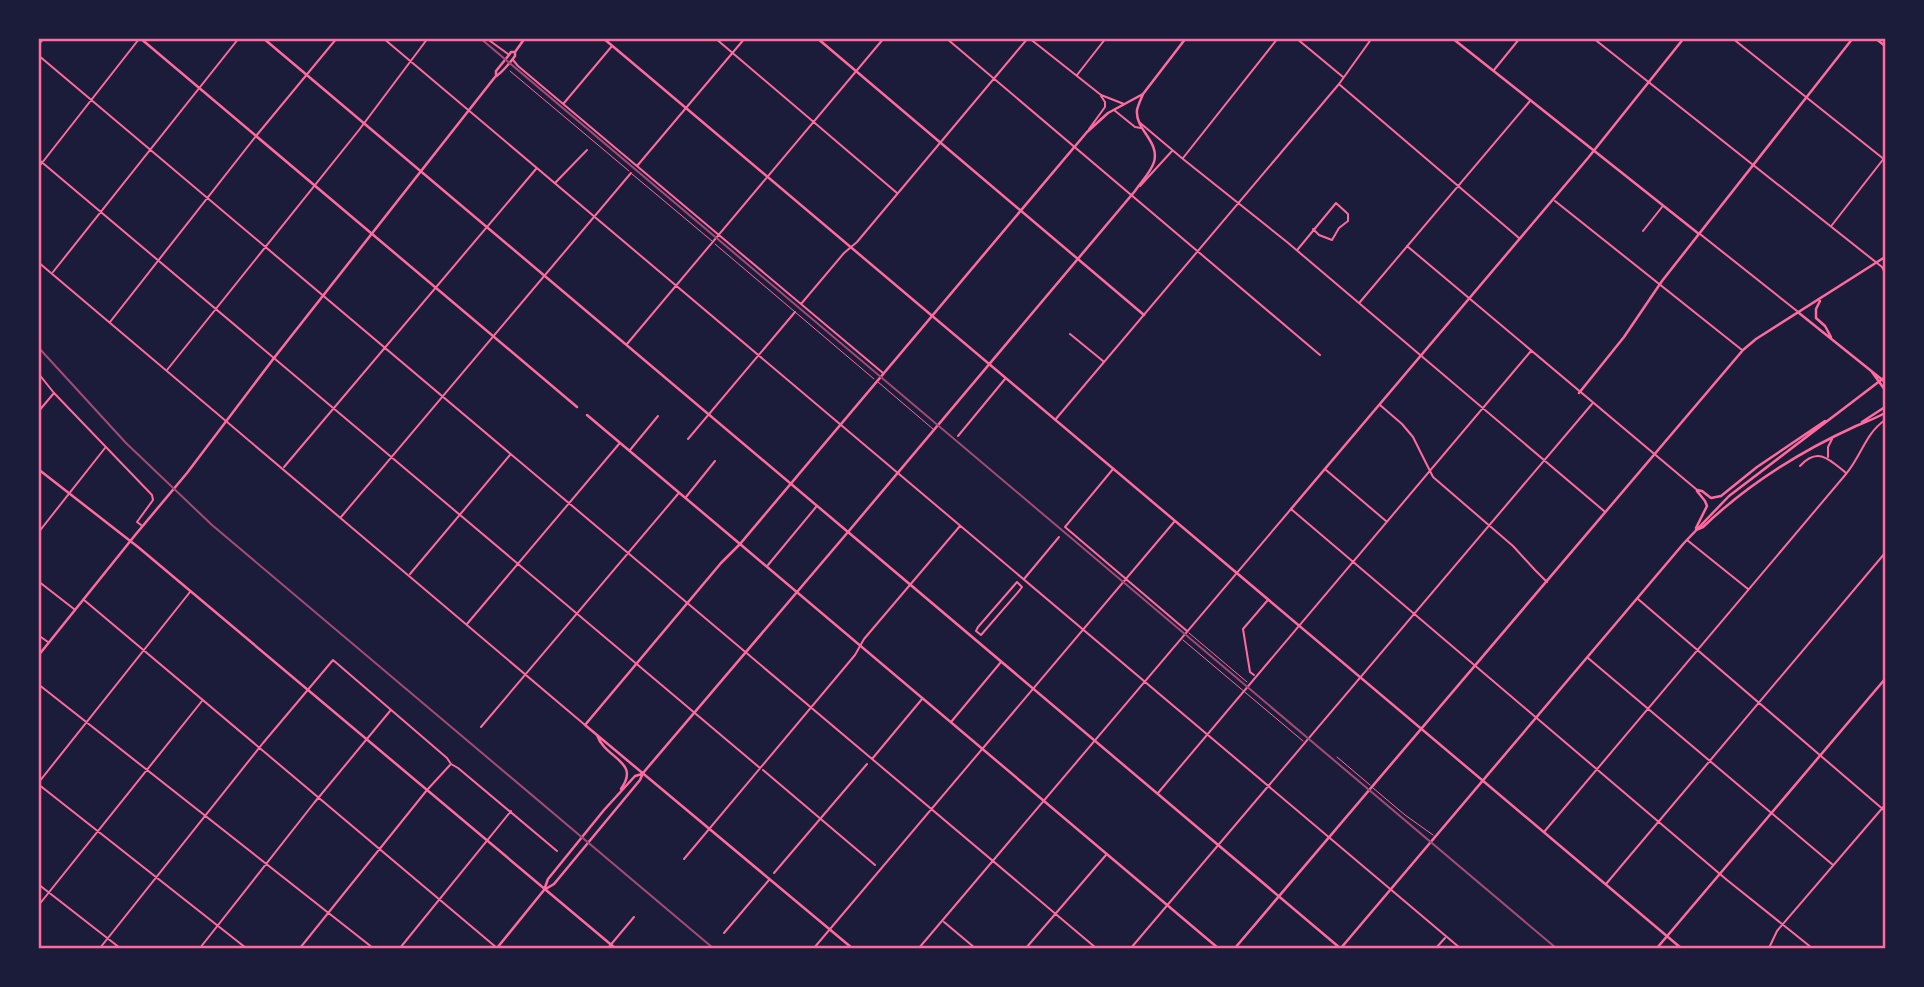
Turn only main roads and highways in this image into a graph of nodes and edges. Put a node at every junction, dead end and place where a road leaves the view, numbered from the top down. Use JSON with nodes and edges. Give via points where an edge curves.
{"nodes":[{"id":1,"x":140,"y":38,"type":"edge"},
{"id":2,"x":263,"y":38,"type":"edge"},
{"id":3,"x":525,"y":38,"type":"edge"},
{"id":4,"x":817,"y":38,"type":"edge"},
{"id":5,"x":1186,"y":38,"type":"edge"},
{"id":6,"x":1452,"y":38,"type":"edge"},
{"id":7,"x":1684,"y":38,"type":"edge"},
{"id":8,"x":1853,"y":38,"type":"edge"},
{"id":9,"x":1875,"y":38,"type":"edge"},
{"id":10,"x":603,"y":39,"type":"edge"},
{"id":11,"x":1885,"y":47,"type":"edge"},
{"id":12,"x":514,"y":52,"type":"junction"},
{"id":13,"x":496,"y":75,"type":"junction"},
{"id":14,"x":1143,"y":94,"type":"junction"},
{"id":15,"x":1593,"y":151,"type":"junction"},
{"id":16,"x":421,"y":172,"type":"junction"},
{"id":17,"x":1020,"y":212,"type":"junction"},
{"id":18,"x":372,"y":234,"type":"junction"},
{"id":19,"x":1699,"y":234,"type":"junction"},
{"id":20,"x":1885,"y":257,"type":"edge"},
{"id":21,"x":1077,"y":259,"type":"junction"},
{"id":22,"x":1822,"y":298,"type":"junction"},
{"id":23,"x":1799,"y":313,"type":"junction"},
{"id":24,"x":1143,"y":315,"type":"road end"},
{"id":25,"x":932,"y":316,"type":"junction"},
{"id":26,"x":1832,"y":340,"type":"junction"},
{"id":27,"x":989,"y":364,"type":"junction"},
{"id":28,"x":1870,"y":370,"type":"junction"},
{"id":29,"x":1885,"y":379,"type":"edge"},
{"id":30,"x":1885,"y":390,"type":"edge"},
{"id":31,"x":1579,"y":393,"type":"road end"},
{"id":32,"x":577,"y":407,"type":"dead end"},
{"id":33,"x":1885,"y":407,"type":"edge"},
{"id":34,"x":1885,"y":413,"type":"edge"},
{"id":35,"x":587,"y":415,"type":"dead end"},
{"id":36,"x":1834,"y":416,"type":"junction"},
{"id":37,"x":1855,"y":426,"type":"junction"},
{"id":38,"x":38,"y":469,"type":"edge"},
{"id":39,"x":790,"y":484,"type":"junction"},
{"id":40,"x":1291,"y":509,"type":"road end"},
{"id":41,"x":1694,"y":531,"type":"junction"},
{"id":42,"x":848,"y":533,"type":"junction"},
{"id":43,"x":130,"y":540,"type":"junction"},
{"id":44,"x":740,"y":544,"type":"junction"},
{"id":45,"x":797,"y":593,"type":"junction"},
{"id":46,"x":38,"y":656,"type":"edge"},
{"id":47,"x":1885,"y":679,"type":"edge"},
{"id":48,"x":1420,"y":729,"type":"junction"},
{"id":49,"x":597,"y":735,"type":"junction"},
{"id":50,"x":643,"y":773,"type":"junction"},
{"id":51,"x":1482,"y":781,"type":"junction"},
{"id":52,"x":621,"y":789,"type":"junction"},
{"id":53,"x":544,"y":890,"type":"junction"},
{"id":54,"x":1279,"y":897,"type":"junction"},
{"id":55,"x":1667,"y":937,"type":"junction"},
{"id":56,"x":609,"y":947,"type":"edge"},
{"id":57,"x":497,"y":948,"type":"edge"},
{"id":58,"x":615,"y":948,"type":"edge"},
{"id":59,"x":852,"y":948,"type":"edge"},
{"id":60,"x":1218,"y":948,"type":"edge"},
{"id":61,"x":1235,"y":948,"type":"edge"},
{"id":62,"x":1341,"y":948,"type":"edge"},
{"id":63,"x":1657,"y":948,"type":"edge"},
{"id":64,"x":1681,"y":948,"type":"edge"}],
"edges":[{"from":1,"to":18,"type":"main road"},
{"from":2,"to":16,"type":"main road"},
{"from":3,"to":12,"type":"main road"},
{"from":4,"to":17,"type":"main road"},
{"from":5,"to":14,"type":"main road"},
{"from":6,"to":15,"type":"main road"},
{"from":7,"to":15,"type":"main road"},
{"from":8,"to":19,"type":"main road"},
{"from":9,"to":11,"type":"main road"},
{"from":10,"to":25,"type":"main road"},
{"from":12,"to":13,"type":"main road"},
{"from":12,"to":13,"type":"main road"},
{"from":13,"to":16,"type":"main road"},
{"from":14,"to":17,"type":"main road","via":[[1087,132]]},
{"from":14,"to":21,"type":"main road","via":[[1137,108],[1155,155],[1152,166]]},
{"from":15,"to":19,"type":"main road"},
{"from":15,"to":40,"type":"main road"},
{"from":16,"to":18,"type":"main road"},
{"from":16,"to":39,"type":"main road"},
{"from":17,"to":21,"type":"main road"},
{"from":17,"to":25,"type":"main road"},
{"from":18,"to":32,"type":"main road"},
{"from":18,"to":43,"type":"main road","via":[[187,474]]},
{"from":19,"to":31,"type":"main road"},
{"from":20,"to":22,"type":"main road"},
{"from":21,"to":24,"type":"main road"},
{"from":21,"to":27,"type":"main road"},
{"from":22,"to":23,"type":"main road"},
{"from":22,"to":26,"type":"main road","via":[[1816,318]]},
{"from":23,"to":26,"type":"main road"},
{"from":23,"to":48,"type":"main road","via":[[1743,350]]},
{"from":25,"to":27,"type":"main road"},
{"from":25,"to":39,"type":"main road"},
{"from":26,"to":28,"type":"main road"},
{"from":27,"to":42,"type":"main road"},
{"from":27,"to":48,"type":"main road"},
{"from":28,"to":29,"type":"main road"},
{"from":28,"to":30,"type":"main road"},
{"from":29,"to":36,"type":"main road"},
{"from":33,"to":37,"type":"main road"},
{"from":34,"to":37,"type":"main road"},
{"from":35,"to":44,"type":"main road"},
{"from":36,"to":41,"type":"main road","via":[[1729,496]]},
{"from":36,"to":41,"type":"main road","via":[[1721,496],[1711,498],[1697,490],[1707,506]]},
{"from":37,"to":41,"type":"main road","via":[[1766,475]]},
{"from":38,"to":43,"type":"main road"},
{"from":39,"to":42,"type":"main road"},
{"from":39,"to":44,"type":"main road"},
{"from":41,"to":51,"type":"main road"},
{"from":42,"to":45,"type":"main road"},
{"from":42,"to":54,"type":"main road"},
{"from":43,"to":46,"type":"main road"},
{"from":43,"to":53,"type":"main road"},
{"from":44,"to":45,"type":"main road"},
{"from":44,"to":49,"type":"main road","via":[[585,724]]},
{"from":45,"to":50,"type":"main road"},
{"from":45,"to":60,"type":"main road"},
{"from":47,"to":55,"type":"main road"},
{"from":48,"to":51,"type":"main road"},
{"from":48,"to":54,"type":"main road"},
{"from":49,"to":50,"type":"main road"},
{"from":49,"to":52,"type":"main road","via":[[628,771]]},
{"from":50,"to":52,"type":"main road"},
{"from":50,"to":53,"type":"main road","via":[[554,884]]},
{"from":50,"to":59,"type":"main road"},
{"from":51,"to":55,"type":"main road"},
{"from":51,"to":62,"type":"main road"},
{"from":52,"to":53,"type":"main road"},
{"from":53,"to":56,"type":"main road"},
{"from":53,"to":57,"type":"main road"},
{"from":54,"to":61,"type":"main road"},
{"from":54,"to":62,"type":"main road"},
{"from":55,"to":63,"type":"main road"},
{"from":55,"to":64,"type":"main road"},
{"from":56,"to":58,"type":"main road"}]}
